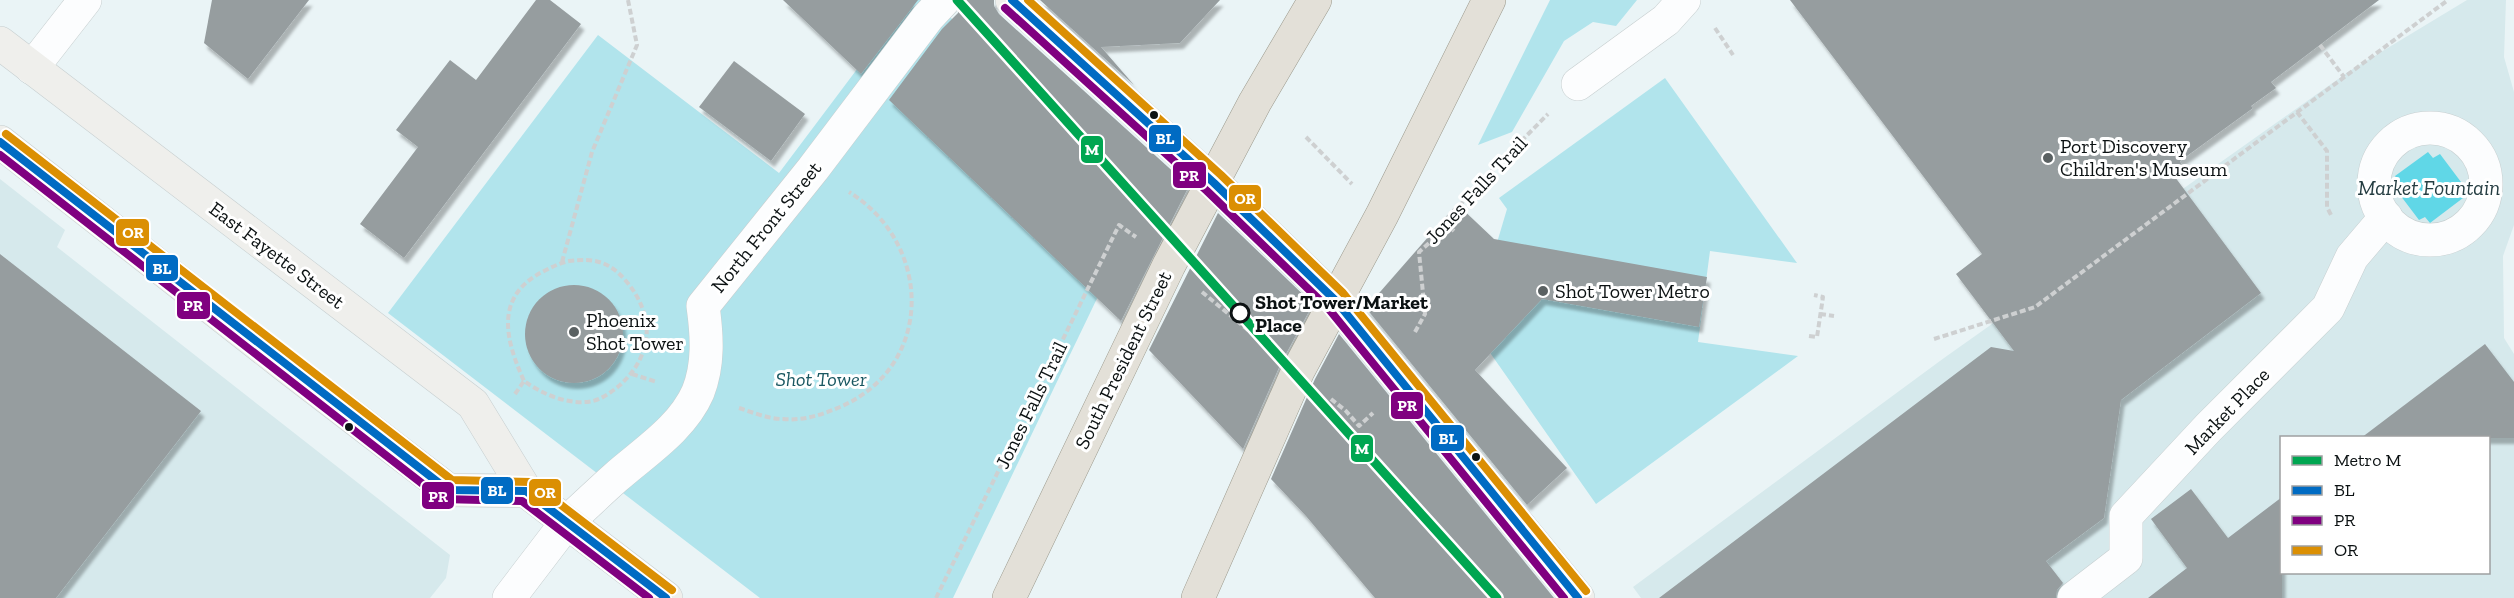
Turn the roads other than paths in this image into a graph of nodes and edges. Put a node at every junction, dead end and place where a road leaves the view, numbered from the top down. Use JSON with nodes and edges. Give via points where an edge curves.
{"nodes":[{"id":1,"x":85,"y":0,"type":"edge"},
{"id":2,"x":944,"y":0,"type":"edge"},
{"id":3,"x":1012,"y":0,"type":"edge"},
{"id":4,"x":1315,"y":0,"type":"edge"},
{"id":5,"x":1489,"y":0,"type":"edge"},
{"id":6,"x":1684,"y":0,"type":"edge"},
{"id":7,"x":0,"y":44,"type":"edge"},
{"id":8,"x":32,"y":68,"type":"junction"},
{"id":9,"x":1578,"y":84,"type":"road end"},
{"id":10,"x":0,"y":142,"type":"edge"},
{"id":11,"x":1214,"y":183,"type":"junction"},
{"id":12,"x":2386,"y":217,"type":"dead end"},
{"id":13,"x":1336,"y":301,"type":"junction"},
{"id":14,"x":526,"y":491,"type":"junction"},
{"id":15,"x":567,"y":522,"type":"junction"},
{"id":16,"x":508,"y":598,"type":"edge"},
{"id":17,"x":666,"y":598,"type":"edge"},
{"id":18,"x":1009,"y":598,"type":"edge"},
{"id":19,"x":1198,"y":598,"type":"edge"},
{"id":20,"x":1578,"y":598,"type":"edge"},
{"id":21,"x":2074,"y":598,"type":"edge"}],
"edges":[{"from":1,"to":8,"type":"street"},
{"from":2,"to":15,"type":"street","name":"North Front Street","via":[[703,306],[708,339],[705,368],[697,394],[680,419]]},
{"from":3,"to":11,"type":"main road"},
{"from":4,"to":11,"type":"main road","name":"South President Street","via":[[1255,102]]},
{"from":5,"to":13,"type":"main road"},
{"from":6,"to":9,"type":"street","via":[[1666,20]]},
{"from":7,"to":8,"type":"main road","name":"East Fayette Street"},
{"from":8,"to":14,"type":"main road","name":"East Fayette Street","via":[[473,404]]},
{"from":10,"to":14,"type":"main road","via":[[448,490]]},
{"from":11,"to":13,"type":"main road"},
{"from":11,"to":18,"type":"main road","name":"South President Street","via":[[1169,265]]},
{"from":12,"to":21,"type":"street","name":"Market Place","via":[[2352,256],[2328,308],[2126,516],[2126,558]]},
{"from":13,"to":19,"type":"main road","via":[[1298,371]]},
{"from":13,"to":20,"type":"main road"},
{"from":14,"to":15,"type":"main road","name":"East Fayette Street"},
{"from":15,"to":16,"type":"street","name":"North Front Street"},
{"from":15,"to":17,"type":"main road","name":"East Fayette Street"}]}
